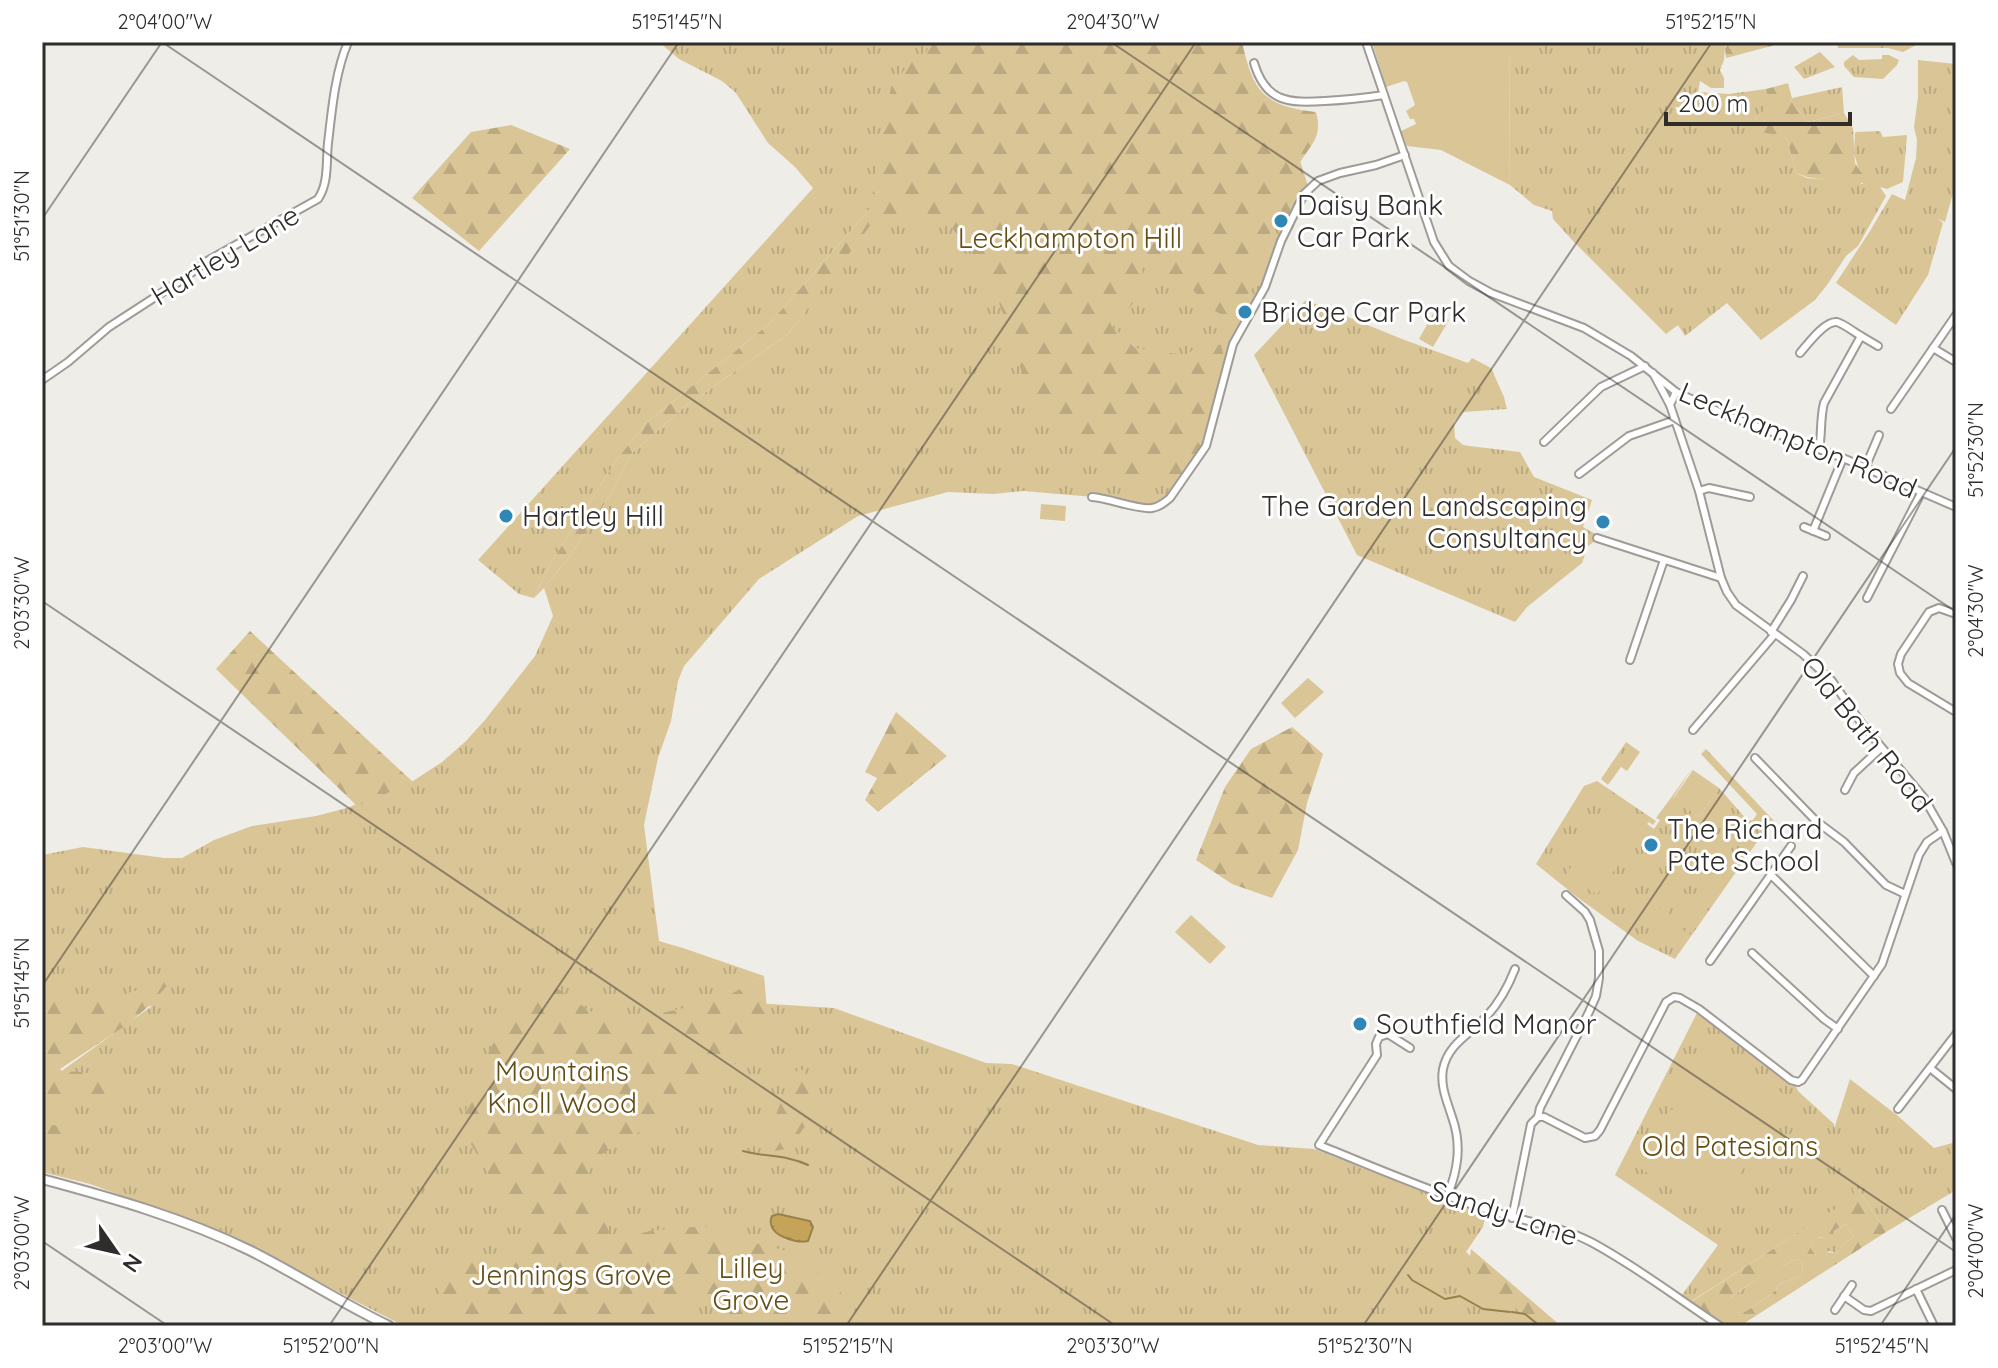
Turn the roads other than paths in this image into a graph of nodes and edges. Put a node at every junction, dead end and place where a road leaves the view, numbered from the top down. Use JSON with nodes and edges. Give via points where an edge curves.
{"nodes":[{"id":1,"x":348,"y":42,"type":"edge"},
{"id":2,"x":1366,"y":42,"type":"edge"},
{"id":3,"x":1254,"y":63,"type":"dead end"},
{"id":4,"x":1384,"y":95,"type":"junction"},
{"id":5,"x":1405,"y":155,"type":"junction"},
{"id":6,"x":1956,"y":315,"type":"edge"},
{"id":7,"x":1861,"y":336,"type":"junction"},
{"id":8,"x":1878,"y":346,"type":"dead end"},
{"id":9,"x":1933,"y":348,"type":"junction"},
{"id":10,"x":1800,"y":353,"type":"dead end"},
{"id":11,"x":1956,"y":362,"type":"edge"},
{"id":12,"x":1645,"y":366,"type":"junction"},
{"id":13,"x":1653,"y":373,"type":"junction"},
{"id":14,"x":42,"y":380,"type":"edge"},
{"id":15,"x":1676,"y":392,"type":"junction"},
{"id":16,"x":1670,"y":405,"type":"junction"},
{"id":17,"x":1891,"y":409,"type":"dead end"},
{"id":18,"x":1675,"y":420,"type":"junction"},
{"id":19,"x":1879,"y":435,"type":"dead end"},
{"id":20,"x":1544,"y":442,"type":"dead end"},
{"id":21,"x":1819,"y":449,"type":"junction"},
{"id":22,"x":1843,"y":458,"type":"junction"},
{"id":23,"x":1865,"y":468,"type":"junction"},
{"id":24,"x":1579,"y":474,"type":"dead end"},
{"id":25,"x":1699,"y":491,"type":"junction"},
{"id":26,"x":1921,"y":493,"type":"junction"},
{"id":27,"x":1092,"y":497,"type":"dead end"},
{"id":28,"x":1750,"y":497,"type":"dead end"},
{"id":29,"x":1956,"y":507,"type":"edge"},
{"id":30,"x":1804,"y":527,"type":"dead end"},
{"id":31,"x":1813,"y":531,"type":"junction"},
{"id":32,"x":1826,"y":536,"type":"dead end"},
{"id":33,"x":1597,"y":538,"type":"dead end"},
{"id":34,"x":1664,"y":560,"type":"junction"},
{"id":35,"x":1803,"y":576,"type":"dead end"},
{"id":36,"x":1721,"y":578,"type":"junction"},
{"id":37,"x":1867,"y":598,"type":"dead end"},
{"id":38,"x":1956,"y":614,"type":"edge"},
{"id":39,"x":1773,"y":633,"type":"junction"},
{"id":40,"x":1630,"y":660,"type":"dead end"},
{"id":41,"x":1956,"y":712,"type":"edge"},
{"id":42,"x":1693,"y":730,"type":"dead end"},
{"id":43,"x":1881,"y":748,"type":"junction"},
{"id":44,"x":1755,"y":758,"type":"dead end"},
{"id":45,"x":1845,"y":790,"type":"dead end"},
{"id":46,"x":1943,"y":831,"type":"junction"},
{"id":47,"x":1956,"y":836,"type":"edge"},
{"id":48,"x":1947,"y":841,"type":"junction"},
{"id":49,"x":1791,"y":846,"type":"dead end"},
{"id":50,"x":1956,"y":863,"type":"edge"},
{"id":51,"x":1771,"y":875,"type":"junction"},
{"id":52,"x":1905,"y":894,"type":"junction"},
{"id":53,"x":1566,"y":895,"type":"dead end"},
{"id":54,"x":1752,"y":953,"type":"dead end"},
{"id":55,"x":1710,"y":961,"type":"dead end"},
{"id":56,"x":1515,"y":969,"type":"dead end"},
{"id":57,"x":1874,"y":976,"type":"junction"},
{"id":58,"x":1838,"y":1029,"type":"junction"},
{"id":59,"x":1956,"y":1034,"type":"edge"},
{"id":60,"x":1410,"y":1048,"type":"dead end"},
{"id":61,"x":1930,"y":1068,"type":"junction"},
{"id":62,"x":1956,"y":1089,"type":"edge"},
{"id":63,"x":1898,"y":1109,"type":"dead end"},
{"id":64,"x":1538,"y":1117,"type":"junction"},
{"id":65,"x":42,"y":1179,"type":"edge"},
{"id":66,"x":1447,"y":1197,"type":"junction"},
{"id":67,"x":1942,"y":1210,"type":"dead end"},
{"id":68,"x":1512,"y":1218,"type":"junction"},
{"id":69,"x":1956,"y":1238,"type":"edge"},
{"id":70,"x":1956,"y":1270,"type":"edge"},
{"id":71,"x":1852,"y":1285,"type":"dead end"},
{"id":72,"x":1916,"y":1289,"type":"junction"},
{"id":73,"x":1844,"y":1296,"type":"junction"},
{"id":74,"x":1835,"y":1310,"type":"dead end"},
{"id":75,"x":389,"y":1326,"type":"edge"},
{"id":76,"x":1720,"y":1326,"type":"edge"},
{"id":77,"x":1934,"y":1326,"type":"edge"}],
"edges":[{"from":1,"to":14,"type":"street","name":"Hartley Lane","via":[[337,78],[324,189],[318,199],[207,261]]},
{"from":2,"to":4,"type":"street"},
{"from":3,"to":4,"type":"street","via":[[1266,87],[1288,101]]},
{"from":4,"to":5,"type":"street"},
{"from":5,"to":12,"type":"street","via":[[1434,242],[1455,271],[1491,293],[1584,328]]},
{"from":5,"to":27,"type":"street","via":[[1318,181],[1304,194],[1265,287],[1230,352],[1206,446],[1170,498],[1148,509]]},
{"from":6,"to":9,"type":"street"},
{"from":7,"to":8,"type":"street"},
{"from":7,"to":10,"type":"street","via":[[1830,323]]},
{"from":7,"to":21,"type":"street","via":[[1824,403]]},
{"from":9,"to":11,"type":"street"},
{"from":9,"to":17,"type":"street"},
{"from":12,"to":13,"type":"street","name":"Leckhampton Road"},
{"from":12,"to":20,"type":"street","via":[[1601,387]]},
{"from":13,"to":15,"type":"street","name":"Leckhampton Road"},
{"from":13,"to":16,"type":"street","name":"Old Bath Road"},
{"from":15,"to":16,"type":"street"},
{"from":15,"to":21,"type":"street","name":"Leckhampton Road"},
{"from":16,"to":18,"type":"street","name":"Old Bath Road"},
{"from":18,"to":24,"type":"street","via":[[1629,436]]},
{"from":18,"to":25,"type":"street","name":"Old Bath Road"},
{"from":19,"to":23,"type":"street"},
{"from":21,"to":22,"type":"street","name":"Leckhampton Road"},
{"from":22,"to":23,"type":"street","name":"Leckhampton Road"},
{"from":22,"to":31,"type":"street"},
{"from":23,"to":26,"type":"street","name":"Leckhampton Road"},
{"from":25,"to":28,"type":"street","via":[[1709,488]]},
{"from":25,"to":36,"type":"street","name":"Old Bath Road"},
{"from":26,"to":29,"type":"street","name":"Leckhampton Road"},
{"from":26,"to":37,"type":"street"},
{"from":30,"to":31,"type":"street"},
{"from":31,"to":32,"type":"street"},
{"from":33,"to":34,"type":"street"},
{"from":34,"to":36,"type":"street"},
{"from":34,"to":40,"type":"street"},
{"from":35,"to":39,"type":"street"},
{"from":36,"to":39,"type":"street","name":"Old Bath Road","via":[[1736,605]]},
{"from":38,"to":41,"type":"street","via":[[1942,608],[1929,612],[1898,664],[1912,686]]},
{"from":39,"to":42,"type":"street"},
{"from":39,"to":43,"type":"street","name":"Old Bath Road","via":[[1832,681]]},
{"from":43,"to":45,"type":"street","via":[[1854,773]]},
{"from":43,"to":46,"type":"street","name":"Old Bath Road","via":[[1924,798]]},
{"from":44,"to":52,"type":"street","via":[[1886,885]]},
{"from":46,"to":48,"type":"street","name":"Old Bath Road"},
{"from":46,"to":52,"type":"street","via":[[1923,847]]},
{"from":47,"to":48,"type":"street"},
{"from":48,"to":50,"type":"street","name":"Old Bath Road"},
{"from":49,"to":51,"type":"street"},
{"from":51,"to":55,"type":"street"},
{"from":51,"to":57,"type":"street"},
{"from":52,"to":57,"type":"street"},
{"from":53,"to":64,"type":"street","via":[[1590,920],[1599,951],[1599,978],[1593,1004]]},
{"from":54,"to":58,"type":"street"},
{"from":56,"to":66,"type":"street","via":[[1494,1008],[1455,1044],[1444,1064],[1442,1089],[1458,1152]]},
{"from":57,"to":58,"type":"street"},
{"from":58,"to":64,"type":"street","via":[[1798,1082],[1699,1009],[1674,997],[1666,1002],[1595,1136],[1585,1138]]},
{"from":59,"to":61,"type":"street"},
{"from":60,"to":66,"type":"street","name":"Sandy Lane","via":[[1388,1034],[1379,1037],[1377,1055],[1319,1145]]},
{"from":61,"to":62,"type":"street"},
{"from":61,"to":63,"type":"street"},
{"from":64,"to":68,"type":"street","via":[[1531,1124]]},
{"from":65,"to":75,"type":"main road","via":[[201,1228]]},
{"from":66,"to":68,"type":"street","name":"Sandy Lane"},
{"from":67,"to":69,"type":"street"},
{"from":68,"to":76,"type":"street","name":"Sandy Lane","via":[[1590,1241]]},
{"from":70,"to":72,"type":"street"},
{"from":71,"to":73,"type":"street"},
{"from":72,"to":73,"type":"street","via":[[1871,1311]]},
{"from":72,"to":77,"type":"street"},
{"from":73,"to":74,"type":"street"}]}
